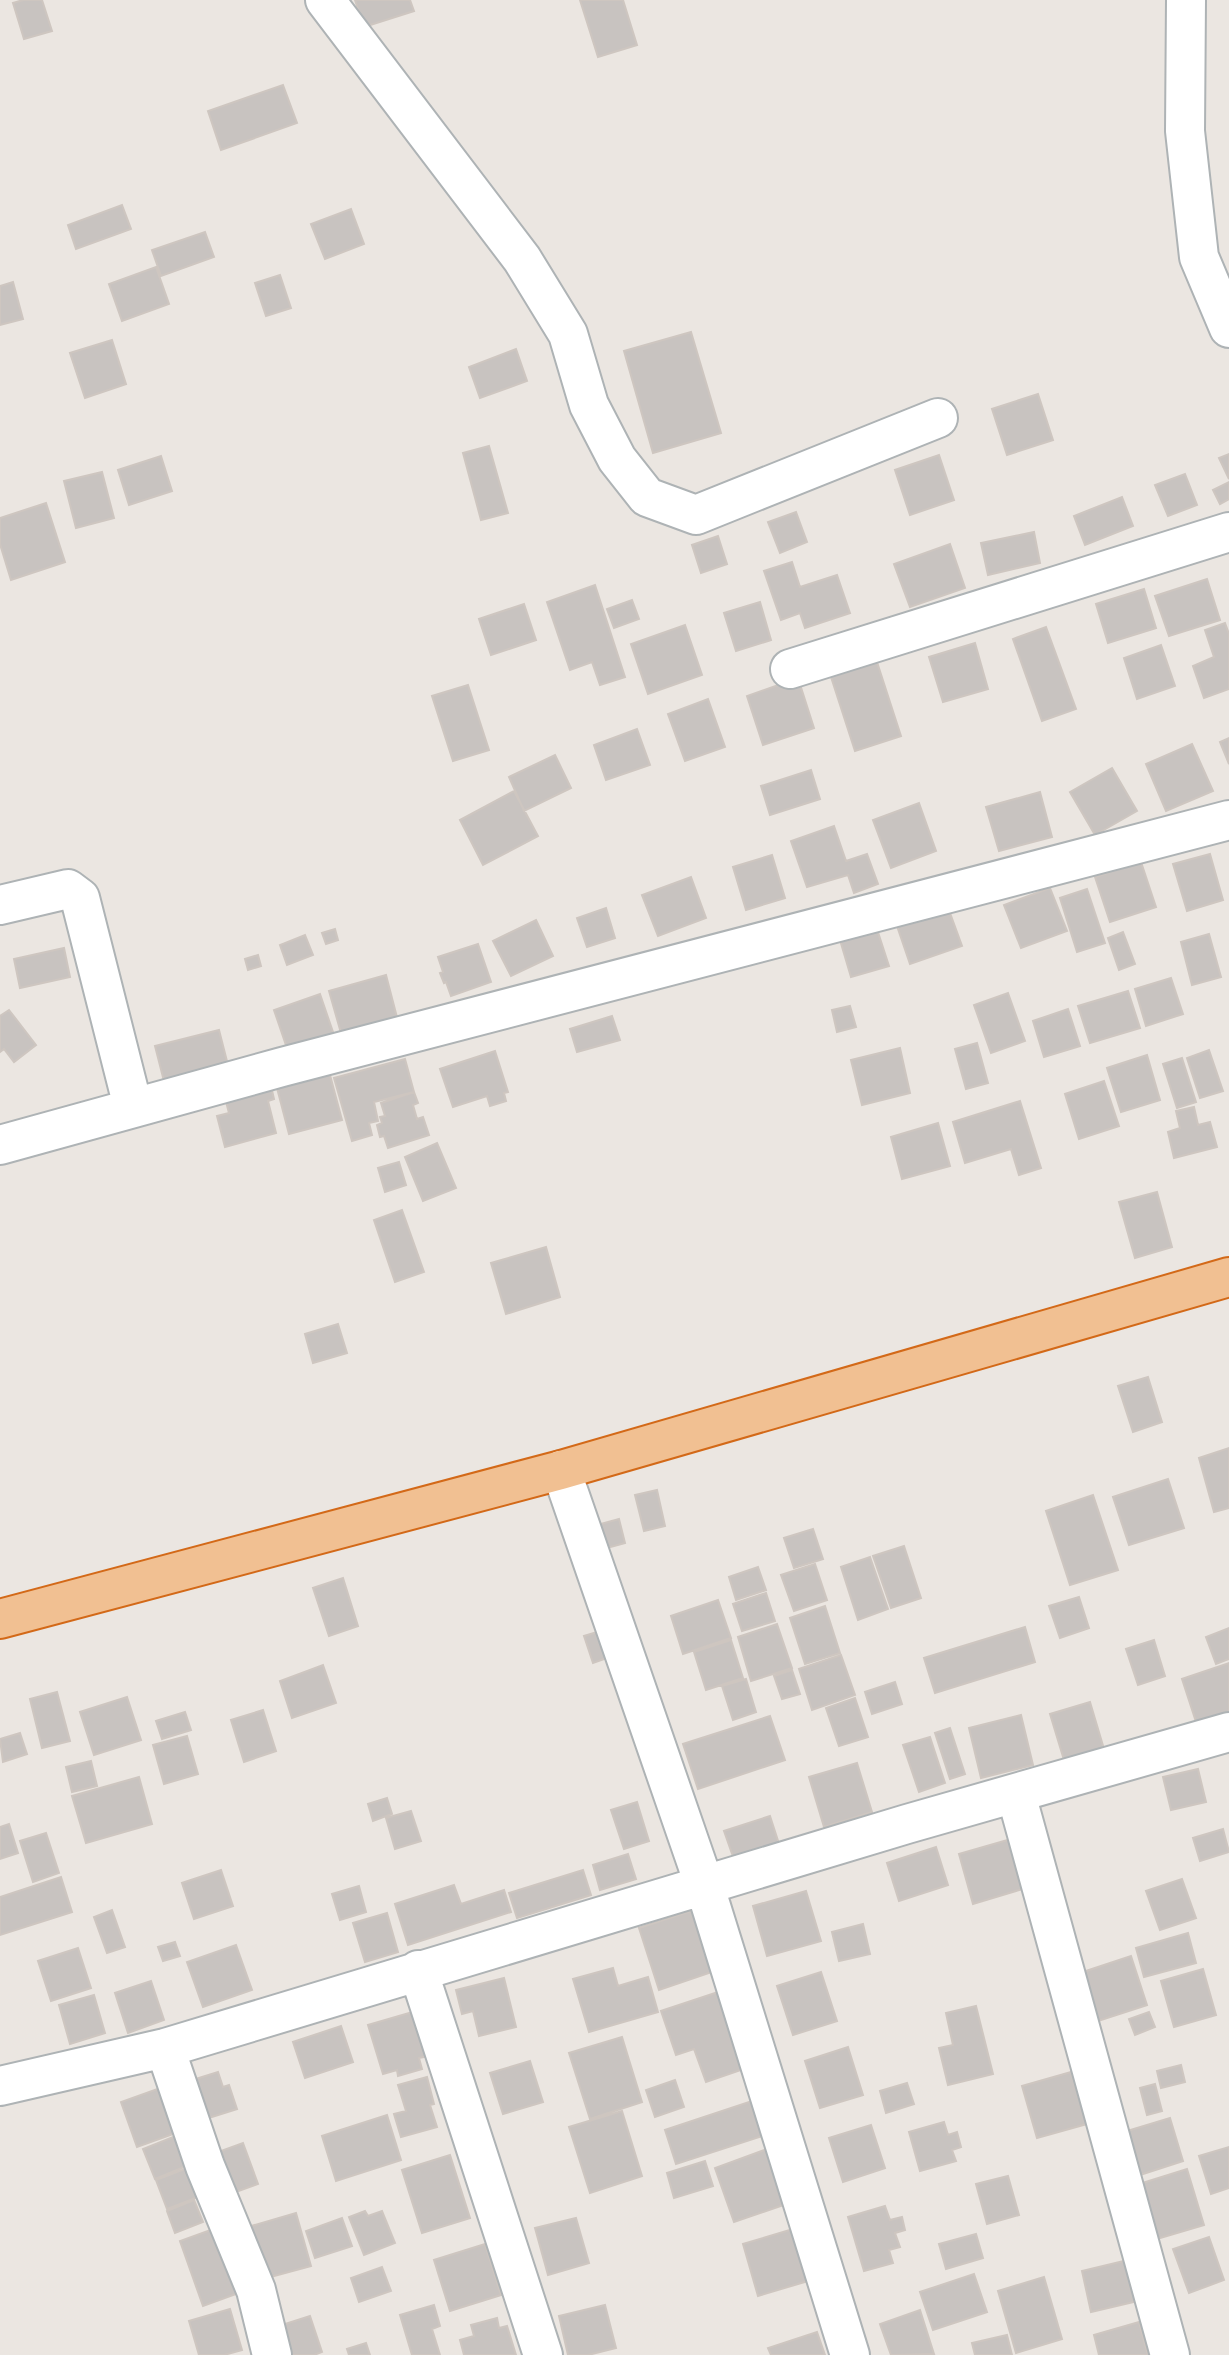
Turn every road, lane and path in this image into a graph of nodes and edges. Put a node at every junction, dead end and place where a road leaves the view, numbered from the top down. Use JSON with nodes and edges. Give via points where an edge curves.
{"nodes":[{"id":1,"x":326,"y":0,"type":"edge"},
{"id":2,"x":1186,"y":0,"type":"edge"},
{"id":3,"x":1229,"y":327,"type":"edge"},
{"id":4,"x":938,"y":418,"type":"dead end"},
{"id":5,"x":1229,"y":532,"type":"edge"},
{"id":6,"x":790,"y":669,"type":"dead end"},
{"id":7,"x":1229,"y":821,"type":"edge"},
{"id":8,"x":0,"y":905,"type":"edge"},
{"id":9,"x":133,"y":1107,"type":"junction"},
{"id":10,"x":0,"y":1145,"type":"edge"},
{"id":11,"x":1229,"y":1277,"type":"edge"},
{"id":12,"x":561,"y":1470,"type":"junction"},
{"id":13,"x":0,"y":1619,"type":"edge"},
{"id":14,"x":1229,"y":1732,"type":"edge"},
{"id":15,"x":1016,"y":1794,"type":"junction"},
{"id":16,"x":705,"y":1886,"type":"junction"},
{"id":17,"x":418,"y":1970,"type":"junction"},
{"id":18,"x":165,"y":2048,"type":"junction"},
{"id":19,"x":0,"y":2086,"type":"edge"},
{"id":20,"x":272,"y":2355,"type":"edge"},
{"id":21,"x":543,"y":2355,"type":"edge"},
{"id":22,"x":850,"y":2355,"type":"edge"},
{"id":23,"x":1170,"y":2355,"type":"edge"}],
"edges":[{"from":1,"to":4,"type":"street","via":[[522,259],[568,334],[589,405],[617,459],[648,497],[696,515]]},
{"from":2,"to":3,"type":"street","via":[[1185,131],[1199,257]]},
{"from":5,"to":6,"type":"street"},
{"from":7,"to":9,"type":"street"},
{"from":8,"to":9,"type":"street","via":[[68,889],[80,898]]},
{"from":9,"to":10,"type":"street"},
{"from":11,"to":12,"type":"highway"},
{"from":12,"to":13,"type":"highway"},
{"from":12,"to":16,"type":"street"},
{"from":14,"to":15,"type":"street"},
{"from":15,"to":16,"type":"street"},
{"from":15,"to":23,"type":"street"},
{"from":16,"to":17,"type":"street"},
{"from":16,"to":22,"type":"street"},
{"from":17,"to":18,"type":"street"},
{"from":17,"to":21,"type":"street"},
{"from":18,"to":19,"type":"street"},
{"from":18,"to":20,"type":"street","via":[[205,2166],[256,2290]]}]}
